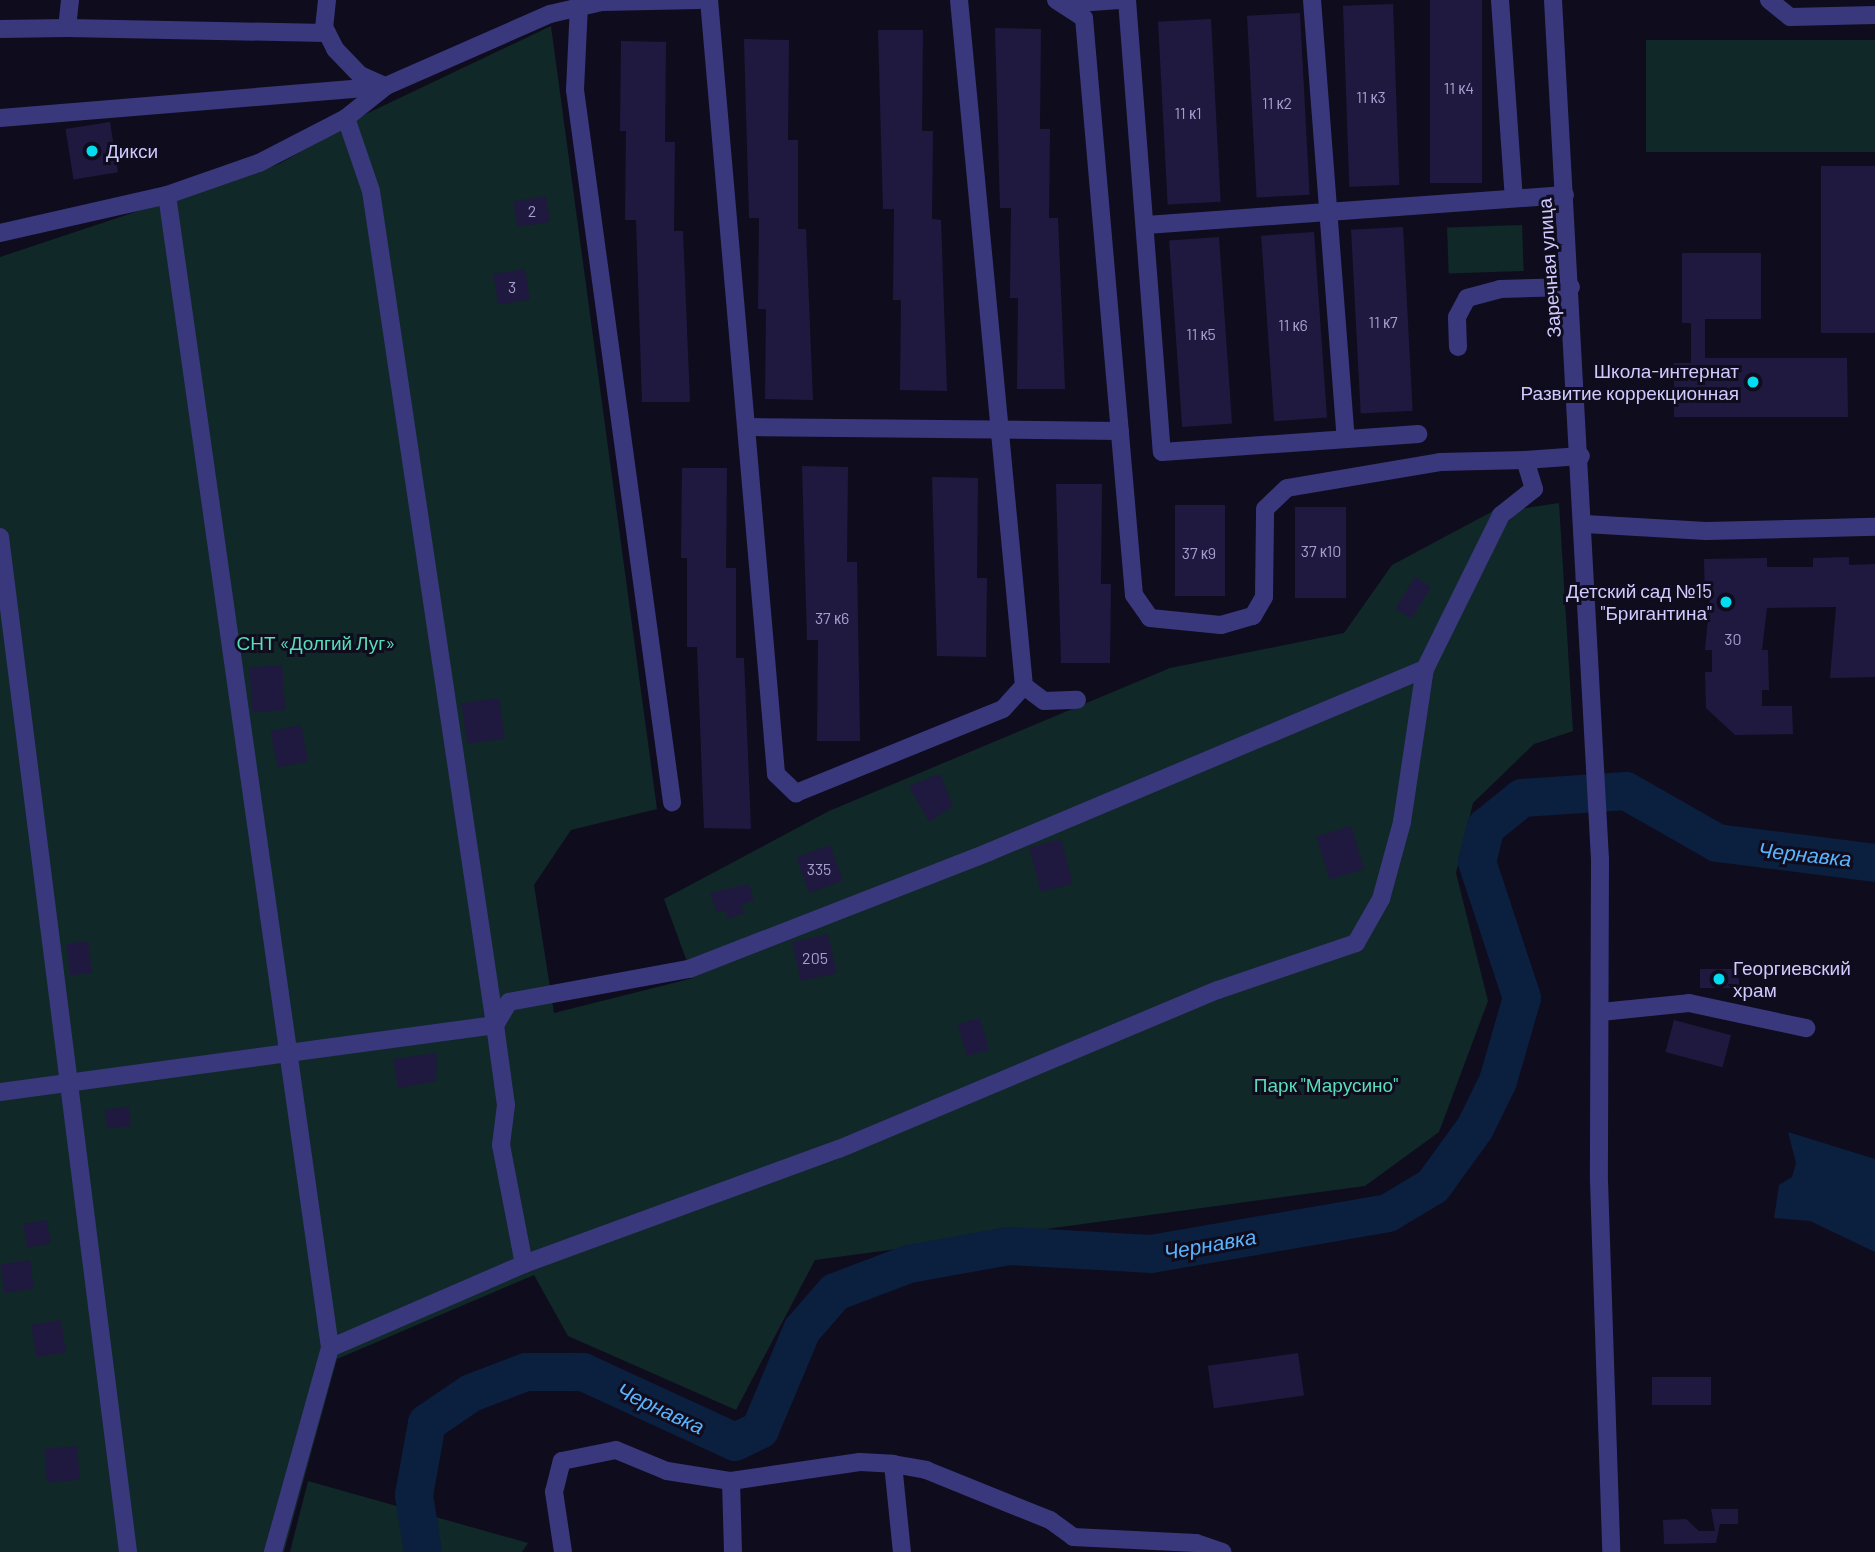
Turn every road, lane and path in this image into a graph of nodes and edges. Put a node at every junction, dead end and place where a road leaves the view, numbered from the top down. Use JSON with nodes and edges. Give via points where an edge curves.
{"nodes":[{"id":1,"x":70,"y":0,"type":"edge"},
{"id":2,"x":327,"y":0,"type":"edge"},
{"id":3,"x":669,"y":0,"type":"edge"},
{"id":4,"x":699,"y":0,"type":"edge"},
{"id":5,"x":709,"y":0,"type":"edge"},
{"id":6,"x":959,"y":0,"type":"edge"},
{"id":7,"x":1119,"y":0,"type":"edge"},
{"id":8,"x":1128,"y":0,"type":"edge"},
{"id":9,"x":1312,"y":0,"type":"edge"},
{"id":10,"x":1500,"y":0,"type":"edge"},
{"id":11,"x":1553,"y":0,"type":"edge"},
{"id":12,"x":1769,"y":0,"type":"edge"},
{"id":13,"x":1060,"y":2,"type":"edge"},
{"id":14,"x":579,"y":5,"type":"junction"},
{"id":15,"x":1875,"y":15,"type":"edge"},
{"id":16,"x":67,"y":28,"type":"junction"},
{"id":17,"x":0,"y":29,"type":"edge"},
{"id":18,"x":327,"y":33,"type":"junction"},
{"id":19,"x":386,"y":86,"type":"junction"},
{"id":20,"x":0,"y":118,"type":"edge"},
{"id":21,"x":346,"y":118,"type":"junction"},
{"id":22,"x":167,"y":194,"type":"junction"},
{"id":23,"x":1565,"y":194,"type":"junction"},
{"id":24,"x":1514,"y":198,"type":"junction"},
{"id":25,"x":1328,"y":212,"type":"junction"},
{"id":26,"x":1146,"y":225,"type":"junction"},
{"id":27,"x":0,"y":233,"type":"edge"},
{"id":28,"x":1571,"y":287,"type":"junction"},
{"id":29,"x":1458,"y":347,"type":"dead end"},
{"id":30,"x":747,"y":427,"type":"junction"},
{"id":31,"x":998,"y":430,"type":"junction"},
{"id":32,"x":1120,"y":431,"type":"junction"},
{"id":33,"x":1418,"y":434,"type":"dead end"},
{"id":34,"x":1346,"y":439,"type":"junction"},
{"id":35,"x":1581,"y":456,"type":"junction"},
{"id":36,"x":1525,"y":460,"type":"junction"},
{"id":37,"x":1585,"y":524,"type":"junction"},
{"id":38,"x":1875,"y":527,"type":"edge"},
{"id":39,"x":0,"y":537,"type":"edge"},
{"id":40,"x":1425,"y":669,"type":"junction"},
{"id":41,"x":1024,"y":685,"type":"junction"},
{"id":42,"x":1077,"y":700,"type":"dead end"},
{"id":43,"x":672,"y":802,"type":"dead end"},
{"id":44,"x":1601,"y":1012,"type":"junction"},
{"id":45,"x":495,"y":1025,"type":"junction"},
{"id":46,"x":1806,"y":1028,"type":"dead end"},
{"id":47,"x":285,"y":1050,"type":"junction"},
{"id":48,"x":69,"y":1081,"type":"junction"},
{"id":49,"x":0,"y":1092,"type":"edge"},
{"id":50,"x":524,"y":1264,"type":"junction"},
{"id":51,"x":330,"y":1348,"type":"junction"},
{"id":52,"x":892,"y":1464,"type":"junction"},
{"id":53,"x":731,"y":1481,"type":"junction"},
{"id":54,"x":1074,"y":1545,"type":"edge"},
{"id":55,"x":128,"y":1552,"type":"edge"},
{"id":56,"x":273,"y":1552,"type":"edge"},
{"id":57,"x":563,"y":1552,"type":"edge"},
{"id":58,"x":733,"y":1552,"type":"edge"},
{"id":59,"x":902,"y":1552,"type":"edge"},
{"id":60,"x":1222,"y":1552,"type":"edge"},
{"id":61,"x":1611,"y":1552,"type":"edge"}],
"edges":[{"from":1,"to":16,"type":"street"},
{"from":2,"to":18,"type":"street"},
{"from":3,"to":4,"type":"street"},
{"from":3,"to":14,"type":"street"},
{"from":5,"to":30,"type":"street"},
{"from":6,"to":31,"type":"street"},
{"from":7,"to":13,"type":"street"},
{"from":8,"to":26,"type":"street"},
{"from":9,"to":25,"type":"street"},
{"from":10,"to":24,"type":"street"},
{"from":11,"to":23,"type":"street","name":"Заречная улица"},
{"from":12,"to":15,"type":"street","via":[[1790,17]]},
{"from":13,"to":32,"type":"street","via":[[1084,18]]},
{"from":14,"to":19,"type":"street"},
{"from":14,"to":43,"type":"street","via":[[575,90]]},
{"from":16,"to":17,"type":"street"},
{"from":16,"to":18,"type":"street"},
{"from":18,"to":19,"type":"street","via":[[360,75]]},
{"from":19,"to":20,"type":"street"},
{"from":19,"to":21,"type":"street"},
{"from":21,"to":22,"type":"street","via":[[259,163]]},
{"from":21,"to":45,"type":"street","via":[[371,191]]},
{"from":22,"to":27,"type":"street"},
{"from":22,"to":47,"type":"street"},
{"from":23,"to":24,"type":"street"},
{"from":23,"to":28,"type":"street","name":"Заречная улица"},
{"from":24,"to":25,"type":"street"},
{"from":25,"to":26,"type":"street"},
{"from":25,"to":34,"type":"street"},
{"from":26,"to":34,"type":"street","via":[[1162,452]]},
{"from":28,"to":29,"type":"street","via":[[1500,289],[1467,298],[1457,317]]},
{"from":28,"to":35,"type":"street","name":"Заречная улица"},
{"from":30,"to":31,"type":"street"},
{"from":30,"to":41,"type":"street","via":[[782,786],[796,793],[1003,709]]},
{"from":31,"to":32,"type":"street"},
{"from":31,"to":41,"type":"street"},
{"from":32,"to":36,"type":"street","via":[[1134,595],[1150,618],[1165,623],[1239,624],[1253,616],[1264,597],[1265,509],[1287,488],[1440,462]]},
{"from":33,"to":34,"type":"street"},
{"from":35,"to":36,"type":"street"},
{"from":35,"to":37,"type":"street","name":"Заречная улица"},
{"from":36,"to":40,"type":"street","via":[[1534,489],[1501,515]]},
{"from":37,"to":38,"type":"street","via":[[1706,531]]},
{"from":37,"to":44,"type":"street","name":"Заречная улица","via":[[1600,860]]},
{"from":39,"to":48,"type":"street"},
{"from":40,"to":45,"type":"street","via":[[989,852],[689,969],[509,1002]]},
{"from":40,"to":50,"type":"street","via":[[1402,822],[1381,899],[1356,943],[1218,990],[839,1149]]},
{"from":41,"to":42,"type":"street","via":[[1044,701]]},
{"from":44,"to":46,"type":"street","via":[[1689,1003]]},
{"from":44,"to":61,"type":"street","name":"Заречная улица","via":[[1599,1181]]},
{"from":45,"to":47,"type":"street"},
{"from":45,"to":50,"type":"street","via":[[506,1105],[501,1145]]},
{"from":47,"to":48,"type":"street"},
{"from":47,"to":51,"type":"street"},
{"from":48,"to":49,"type":"street"},
{"from":48,"to":55,"type":"street"},
{"from":50,"to":51,"type":"street"},
{"from":51,"to":56,"type":"street"},
{"from":52,"to":53,"type":"street","via":[[860,1462]]},
{"from":52,"to":54,"type":"street","via":[[926,1470],[1050,1520]]},
{"from":52,"to":59,"type":"street"},
{"from":53,"to":57,"type":"street","via":[[667,1471],[616,1450],[562,1461],[554,1492]]},
{"from":53,"to":58,"type":"street"},
{"from":54,"to":60,"type":"street","via":[[1196,1543]]}]}
